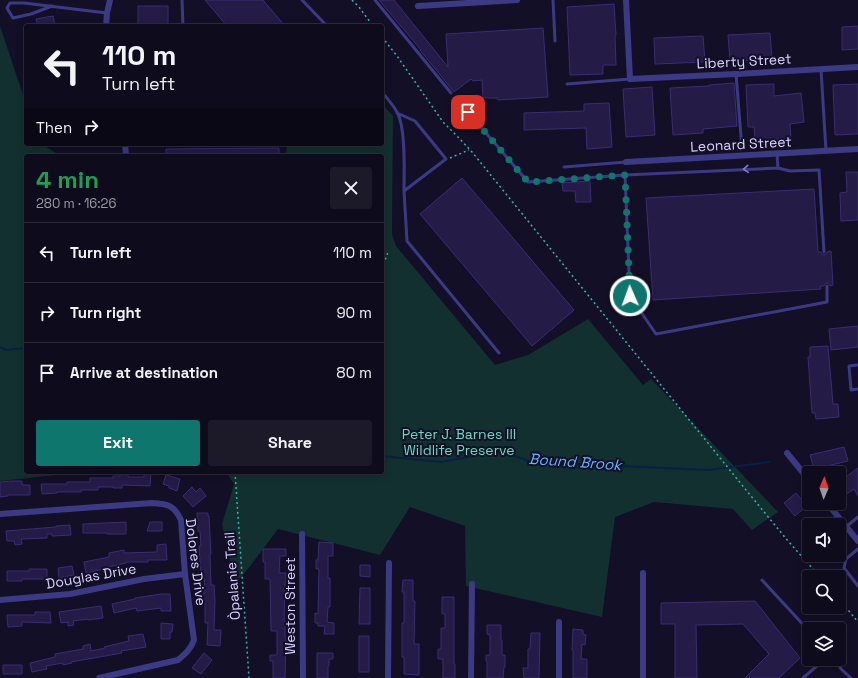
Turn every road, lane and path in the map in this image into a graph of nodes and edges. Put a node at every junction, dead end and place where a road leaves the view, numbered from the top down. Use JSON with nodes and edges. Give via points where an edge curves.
{"nodes":[{"id":1,"x":110,"y":0,"type":"edge"},
{"id":2,"x":182,"y":0,"type":"edge"},
{"id":3,"x":302,"y":0,"type":"edge"},
{"id":4,"x":352,"y":0,"type":"edge"},
{"id":5,"x":375,"y":0,"type":"edge"},
{"id":6,"x":517,"y":0,"type":"edge"},
{"id":7,"x":553,"y":0,"type":"edge"},
{"id":8,"x":626,"y":0,"type":"edge"},
{"id":9,"x":52,"y":6,"type":"junction"},
{"id":10,"x":418,"y":6,"type":"dead end"},
{"id":11,"x":107,"y":13,"type":"junction"},
{"id":12,"x":106,"y":24,"type":"edge"},
{"id":13,"x":183,"y":24,"type":"edge"},
{"id":14,"x":325,"y":24,"type":"edge"},
{"id":15,"x":372,"y":24,"type":"edge"},
{"id":16,"x":384,"y":40,"type":"edge"},
{"id":17,"x":556,"y":41,"type":"dead end"},
{"id":18,"x":858,"y":67,"type":"edge"},
{"id":19,"x":821,"y":69,"type":"junction"},
{"id":20,"x":736,"y":74,"type":"junction"},
{"id":21,"x":630,"y":79,"type":"junction"},
{"id":22,"x":567,"y":84,"type":"dead end"},
{"id":23,"x":451,"y":93,"type":"dead end"},
{"id":24,"x":384,"y":95,"type":"edge"},
{"id":25,"x":468,"y":112,"type":"dead end"},
{"id":26,"x":397,"y":113,"type":"junction"},
{"id":27,"x":742,"y":149,"type":"dead end"},
{"id":28,"x":858,"y":149,"type":"edge"},
{"id":29,"x":470,"y":150,"type":"junction"},
{"id":30,"x":826,"y":151,"type":"junction"},
{"id":31,"x":777,"y":154,"type":"junction"},
{"id":32,"x":446,"y":159,"type":"junction"},
{"id":33,"x":626,"y":162,"type":"joint"},
{"id":34,"x":564,"y":167,"type":"dead end"},
{"id":35,"x":778,"y":168,"type":"junction"},
{"id":36,"x":625,"y":175,"type":"junction"},
{"id":37,"x":404,"y":191,"type":"junction"},
{"id":38,"x":388,"y":252,"type":"dead end"},
{"id":39,"x":824,"y":252,"type":"dead end"},
{"id":40,"x":384,"y":263,"type":"edge"},
{"id":41,"x":826,"y":286,"type":"dead end"},
{"id":42,"x":499,"y":353,"type":"dead end"},
{"id":43,"x":858,"y":365,"type":"edge"},
{"id":44,"x":858,"y":389,"type":"edge"},
{"id":45,"x":787,"y":452,"type":"dead end"},
{"id":46,"x":802,"y":471,"type":"edge"},
{"id":47,"x":235,"y":474,"type":"edge"},
{"id":48,"x":833,"y":510,"type":"edge"},
{"id":49,"x":0,"y":514,"type":"edge"},
{"id":50,"x":858,"y":517,"type":"edge"},
{"id":51,"x":847,"y":528,"type":"junction"},
{"id":52,"x":302,"y":534,"type":"dead end"},
{"id":53,"x":858,"y":542,"type":"edge"},
{"id":54,"x":858,"y":549,"type":"edge"},
{"id":55,"x":389,"y":563,"type":"dead end"},
{"id":56,"x":814,"y":570,"type":"edge"},
{"id":57,"x":643,"y":573,"type":"dead end"},
{"id":58,"x":185,"y":574,"type":"junction"},
{"id":59,"x":762,"y":580,"type":"dead end"},
{"id":60,"x":472,"y":584,"type":"dead end"},
{"id":61,"x":858,"y":586,"type":"edge"},
{"id":62,"x":0,"y":600,"type":"edge"},
{"id":63,"x":846,"y":607,"type":"edge"},
{"id":64,"x":559,"y":622,"type":"dead end"},
{"id":65,"x":858,"y":622,"type":"edge"},
{"id":66,"x":802,"y":623,"type":"edge"},
{"id":67,"x":817,"y":666,"type":"edge"},
{"id":68,"x":839,"y":666,"type":"edge"},
{"id":69,"x":111,"y":677,"type":"edge"},
{"id":70,"x":99,"y":678,"type":"edge"},
{"id":71,"x":249,"y":678,"type":"edge"},
{"id":72,"x":303,"y":678,"type":"edge"},
{"id":73,"x":388,"y":678,"type":"edge"},
{"id":74,"x":471,"y":678,"type":"edge"},
{"id":75,"x":559,"y":678,"type":"edge"},
{"id":76,"x":642,"y":678,"type":"edge"},
{"id":77,"x":803,"y":678,"type":"edge"},
{"id":78,"x":852,"y":678,"type":"edge"}],
"edges":[{"from":1,"to":11,"type":"street"},
{"from":2,"to":13,"type":"lane"},
{"from":3,"to":14,"type":"lane"},
{"from":4,"to":15,"type":"path"},
{"from":5,"to":23,"type":"lane"},
{"from":6,"to":10,"type":"street"},
{"from":7,"to":17,"type":"lane"},
{"from":8,"to":21,"type":"street"},
{"from":9,"to":9,"type":"lane","via":[[10,3],[7,8],[13,18]]},
{"from":9,"to":11,"type":"lane"},
{"from":11,"to":12,"type":"street"},
{"from":16,"to":29,"type":"path","via":[[443,122]]},
{"from":18,"to":19,"type":"street","name":"Liberty Street"},
{"from":19,"to":20,"type":"street","name":"Liberty Street"},
{"from":19,"to":30,"type":"lane"},
{"from":20,"to":21,"type":"street","name":"Liberty Street"},
{"from":20,"to":27,"type":"lane"},
{"from":21,"to":22,"type":"lane"},
{"from":24,"to":26,"type":"lane"},
{"from":25,"to":36,"type":"lane","via":[[528,182]]},
{"from":26,"to":32,"type":"lane","via":[[415,121]]},
{"from":26,"to":37,"type":"lane","via":[[402,129]]},
{"from":28,"to":30,"type":"street","name":"Leonard Street"},
{"from":29,"to":32,"type":"path"},
{"from":29,"to":56,"type":"path"},
{"from":30,"to":31,"type":"street","name":"Leonard Street"},
{"from":31,"to":33,"type":"street","name":"Leonard Street"},
{"from":31,"to":35,"type":"lane"},
{"from":32,"to":37,"type":"lane"},
{"from":33,"to":34,"type":"lane"},
{"from":35,"to":36,"type":"lane","one_way":true},
{"from":35,"to":39,"type":"lane","via":[[790,171],[819,170]]},
{"from":36,"to":41,"type":"lane","via":[[630,296],[656,334],[828,302]]},
{"from":37,"to":42,"type":"lane","via":[[408,241]]},
{"from":38,"to":40,"type":"path"},
{"from":43,"to":44,"type":"lane","via":[[849,366],[851,390]]},
{"from":45,"to":46,"type":"street"},
{"from":47,"to":71,"type":"path","name":"Òpalanie Trail"},
{"from":48,"to":51,"type":"street"},
{"from":49,"to":58,"type":"street","name":"Dolores Drive","via":[[165,504],[175,509],[181,520]]},
{"from":50,"to":51,"type":"lane"},
{"from":51,"to":53,"type":"street"},
{"from":52,"to":72,"type":"street","name":"Weston Street"},
{"from":54,"to":61,"type":"lane","via":[[846,559],[844,568]]},
{"from":55,"to":73,"type":"street"},
{"from":57,"to":76,"type":"street"},
{"from":58,"to":62,"type":"street","name":"Douglas Drive","via":[[144,579],[70,594]]},
{"from":58,"to":69,"type":"street","name":"Dolores Drive","via":[[194,640],[192,646],[178,660]]},
{"from":59,"to":66,"type":"lane"},
{"from":60,"to":74,"type":"street"},
{"from":63,"to":65,"type":"path"},
{"from":64,"to":75,"type":"street"},
{"from":67,"to":77,"type":"lane"},
{"from":68,"to":78,"type":"lane"},
{"from":69,"to":70,"type":"street","name":"Dolores Drive"}]}
